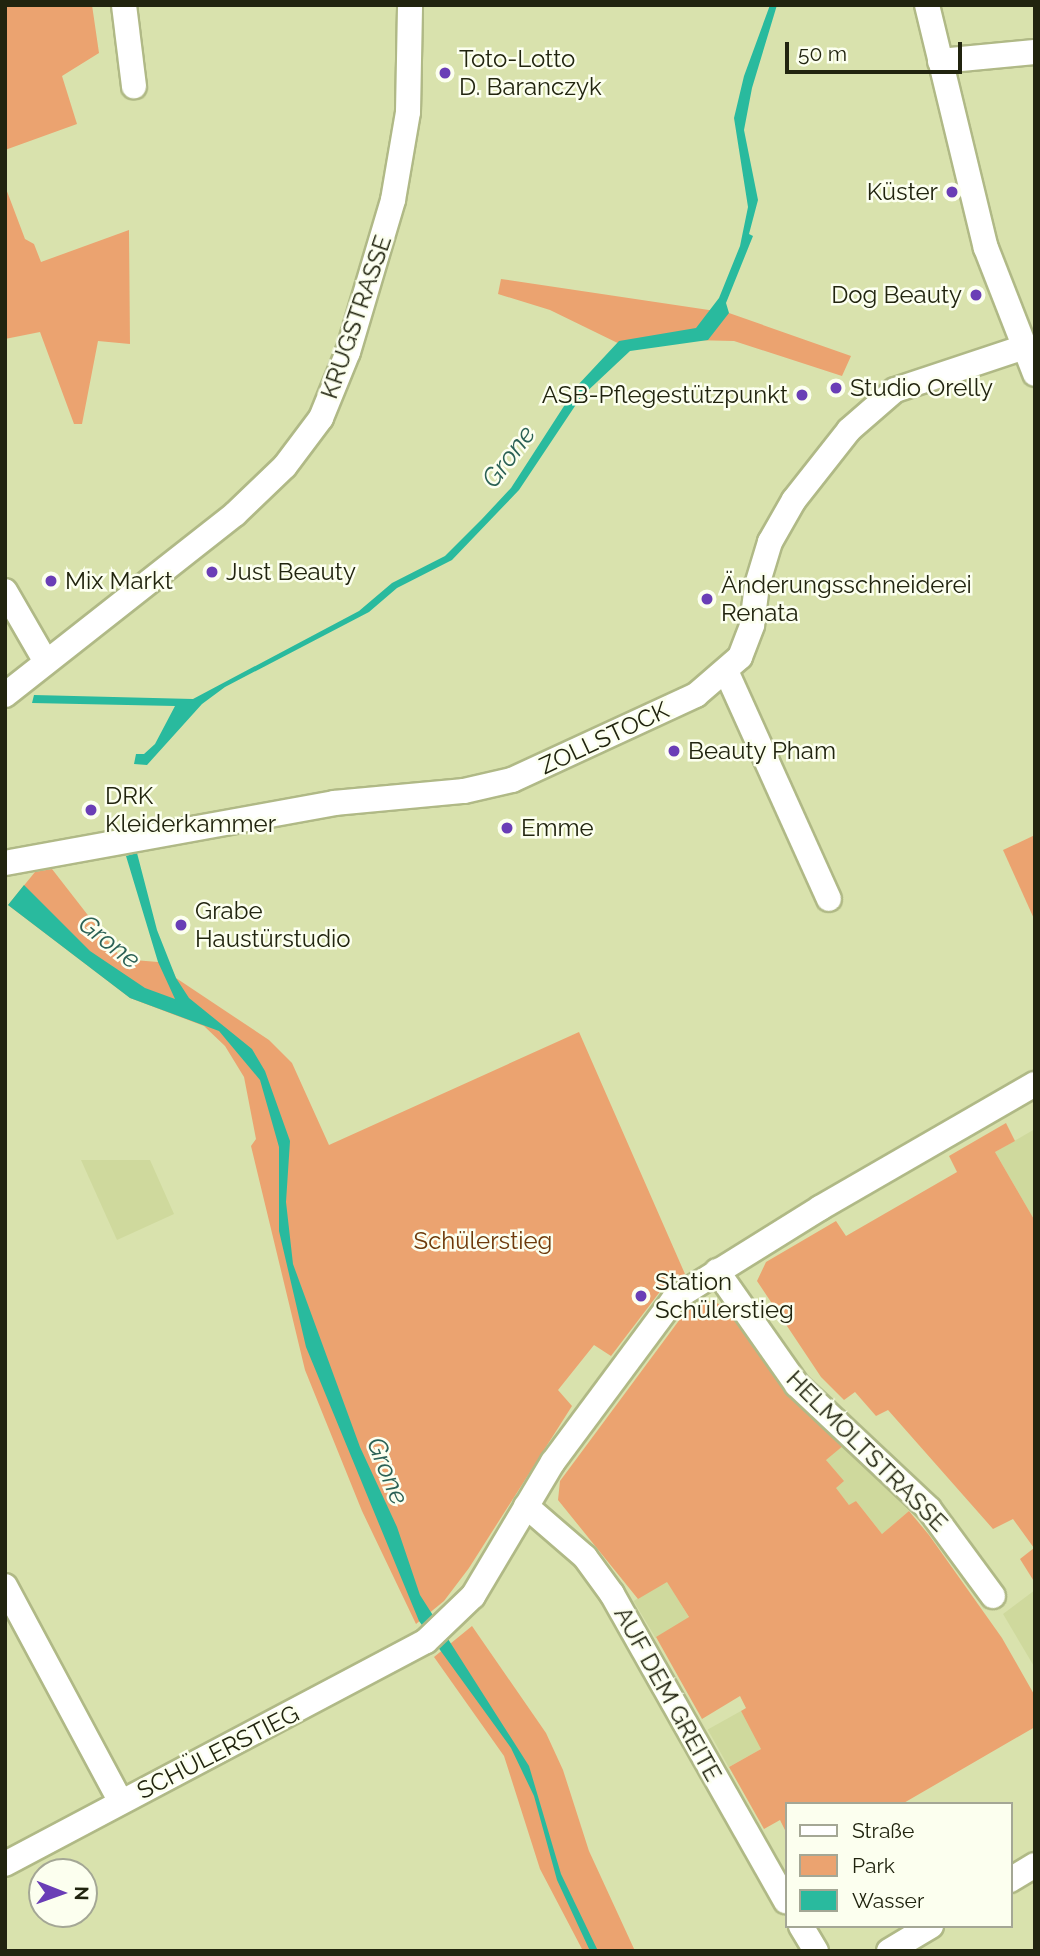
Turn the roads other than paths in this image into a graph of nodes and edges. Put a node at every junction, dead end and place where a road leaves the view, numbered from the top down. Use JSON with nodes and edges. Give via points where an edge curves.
{"nodes":[{"id":1,"x":124,"y":5,"type":"edge"},
{"id":2,"x":410,"y":5,"type":"edge"},
{"id":3,"x":927,"y":5,"type":"edge"},
{"id":4,"x":1035,"y":52,"type":"edge"},
{"id":5,"x":940,"y":61,"type":"junction"},
{"id":6,"x":134,"y":86,"type":"dead end"},
{"id":7,"x":1024,"y":347,"type":"junction"},
{"id":8,"x":1035,"y":374,"type":"edge"},
{"id":9,"x":5,"y":592,"type":"edge"},
{"id":10,"x":46,"y":662,"type":"junction"},
{"id":11,"x":726,"y":671,"type":"junction"},
{"id":12,"x":5,"y":695,"type":"edge"},
{"id":13,"x":5,"y":863,"type":"edge"},
{"id":14,"x":829,"y":899,"type":"dead end"},
{"id":15,"x":1035,"y":1084,"type":"edge"},
{"id":16,"x":717,"y":1271,"type":"junction"},
{"id":17,"x":526,"y":1506,"type":"junction"},
{"id":18,"x":5,"y":1586,"type":"edge"},
{"id":19,"x":993,"y":1596,"type":"dead end"},
{"id":20,"x":121,"y":1802,"type":"junction"},
{"id":21,"x":5,"y":1864,"type":"edge"},
{"id":22,"x":1035,"y":1865,"type":"edge"},
{"id":23,"x":1012,"y":1879,"type":"edge"},
{"id":24,"x":785,"y":1900,"type":"edge"},
{"id":25,"x":801,"y":1928,"type":"edge"},
{"id":26,"x":928,"y":1928,"type":"edge"},
{"id":27,"x":816,"y":1951,"type":"edge"},
{"id":28,"x":889,"y":1951,"type":"edge"}],
"edges":[{"from":1,"to":6,"type":"street"},
{"from":2,"to":10,"type":"street","name":"KRUGSTRASSE","via":[[408,112],[393,200],[348,352],[321,418],[285,466],[235,514]]},
{"from":3,"to":5,"type":"street"},
{"from":4,"to":5,"type":"street"},
{"from":5,"to":7,"type":"street","via":[[986,248]]},
{"from":7,"to":8,"type":"street"},
{"from":7,"to":11,"type":"street","name":"ZOLLSTOCK","via":[[895,390],[849,430],[794,500],[771,542],[757,585],[747,645]]},
{"from":9,"to":10,"type":"street"},
{"from":10,"to":12,"type":"street","name":"KRUGSTRASSE"},
{"from":11,"to":13,"type":"street","name":"ZOLLSTOCK","via":[[695,695],[512,780],[464,791],[334,803]]},
{"from":11,"to":14,"type":"street"},
{"from":15,"to":16,"type":"street","name":"SCHÜLERSTIEG"},
{"from":16,"to":17,"type":"street","name":"SCHÜLERSTIEG","via":[[674,1299],[553,1462]]},
{"from":16,"to":19,"type":"street","name":"HELMOLTSTRASSE","via":[[797,1385],[929,1509]]},
{"from":17,"to":20,"type":"street","name":"SCHÜLERSTIEG","via":[[472,1596],[426,1640],[340,1690]]},
{"from":17,"to":24,"type":"street","name":"AUF DEM GREITE","via":[[584,1557],[612,1594]]},
{"from":18,"to":20,"type":"street"},
{"from":20,"to":21,"type":"street","name":"SCHÜLERSTIEG"},
{"from":22,"to":23,"type":"street"},
{"from":25,"to":27,"type":"street"},
{"from":26,"to":28,"type":"street"}]}
